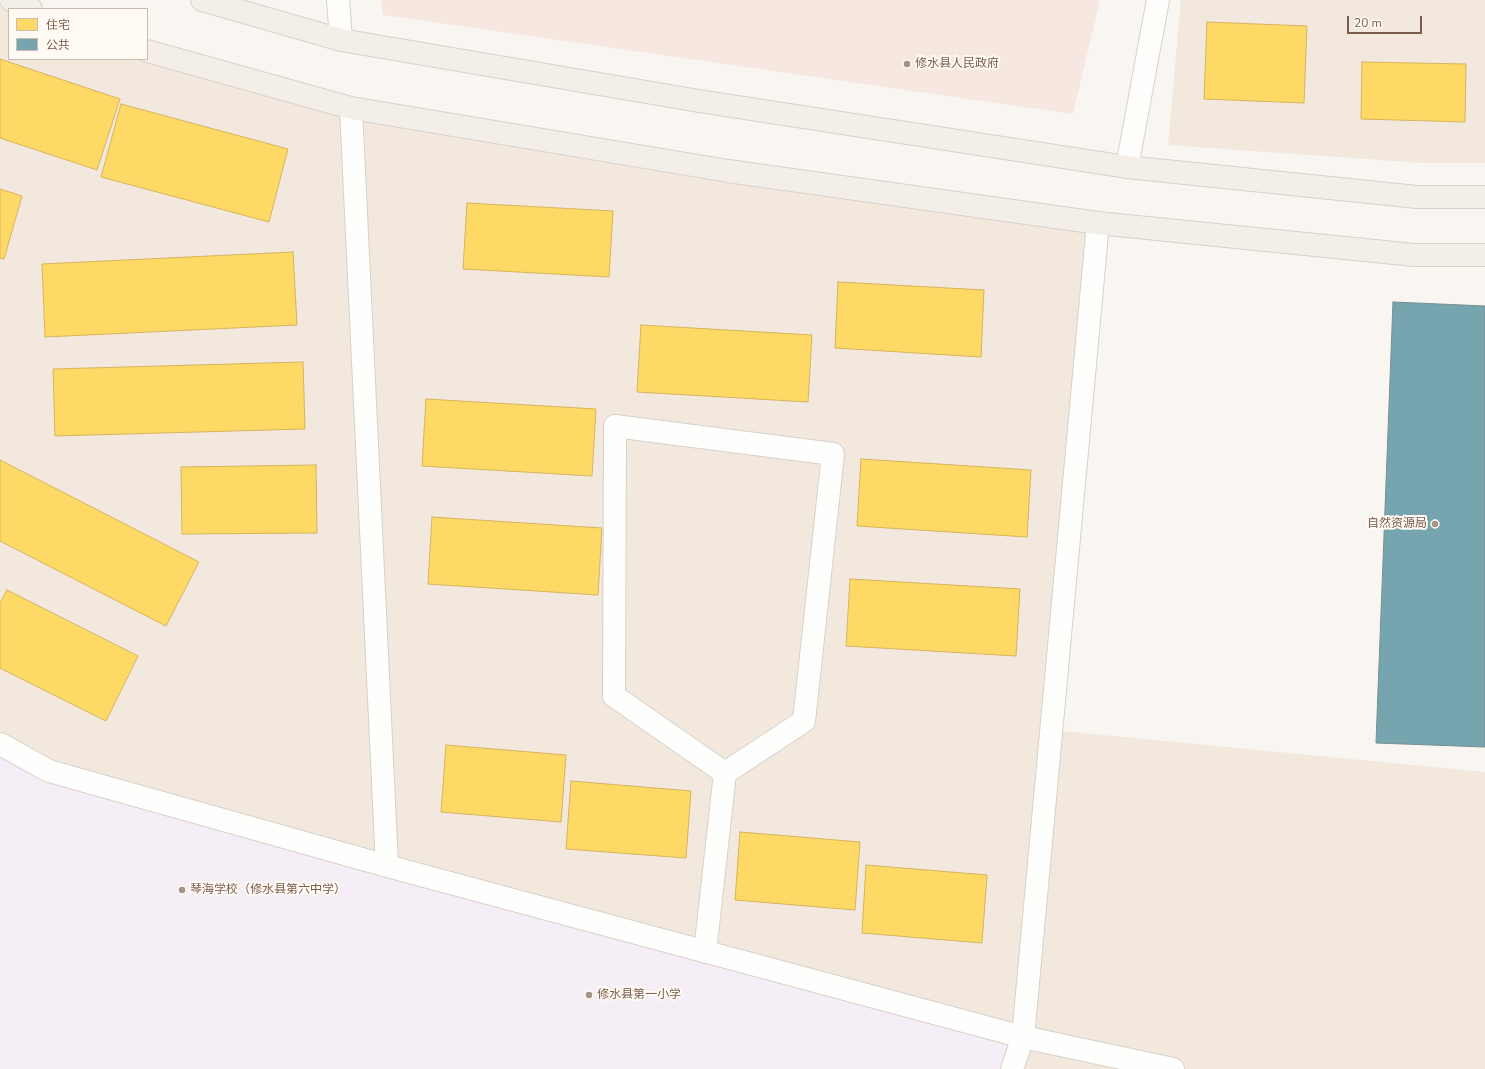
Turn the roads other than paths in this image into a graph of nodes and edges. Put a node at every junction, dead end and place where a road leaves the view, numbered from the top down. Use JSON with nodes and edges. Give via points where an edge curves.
{"nodes":[{"id":1,"x":11,"y":0,"type":"edge"},
{"id":2,"x":202,"y":0,"type":"edge"},
{"id":3,"x":338,"y":0,"type":"edge"},
{"id":4,"x":1158,"y":0,"type":"edge"},
{"id":5,"x":30,"y":8,"type":"edge"},
{"id":6,"x":341,"y":40,"type":"junction"},
{"id":7,"x":148,"y":51,"type":"edge"},
{"id":8,"x":351,"y":108,"type":"junction"},
{"id":9,"x":1127,"y":167,"type":"junction"},
{"id":10,"x":1485,"y":197,"type":"edge"},
{"id":11,"x":1098,"y":223,"type":"junction"},
{"id":12,"x":1485,"y":255,"type":"edge"},
{"id":13,"x":0,"y":744,"type":"edge"},
{"id":14,"x":725,"y":773,"type":"junction"},
{"id":15,"x":387,"y":866,"type":"junction"},
{"id":16,"x":705,"y":952,"type":"junction"},
{"id":17,"x":1023,"y":1037,"type":"junction"},
{"id":18,"x":1012,"y":1069,"type":"edge"},
{"id":19,"x":1173,"y":1069,"type":"edge"}],
"edges":[{"from":1,"to":5,"type":"main road"},
{"from":2,"to":6,"type":"main road"},
{"from":3,"to":6,"type":"street"},
{"from":4,"to":9,"type":"street"},
{"from":6,"to":9,"type":"main road","via":[[699,101]]},
{"from":7,"to":8,"type":"main road"},
{"from":8,"to":11,"type":"main road","via":[[728,171]]},
{"from":8,"to":15,"type":"street"},
{"from":9,"to":10,"type":"main road","via":[[1417,197]]},
{"from":11,"to":12,"type":"main road","via":[[1414,256]]},
{"from":11,"to":17,"type":"street"},
{"from":13,"to":15,"type":"street","via":[[49,771]]},
{"from":14,"to":14,"type":"street","via":[[804,721],[833,454],[615,426],[614,696]]},
{"from":14,"to":16,"type":"street"},
{"from":15,"to":16,"type":"street"},
{"from":16,"to":17,"type":"street"},
{"from":17,"to":18,"type":"street"},
{"from":17,"to":19,"type":"street"}]}
